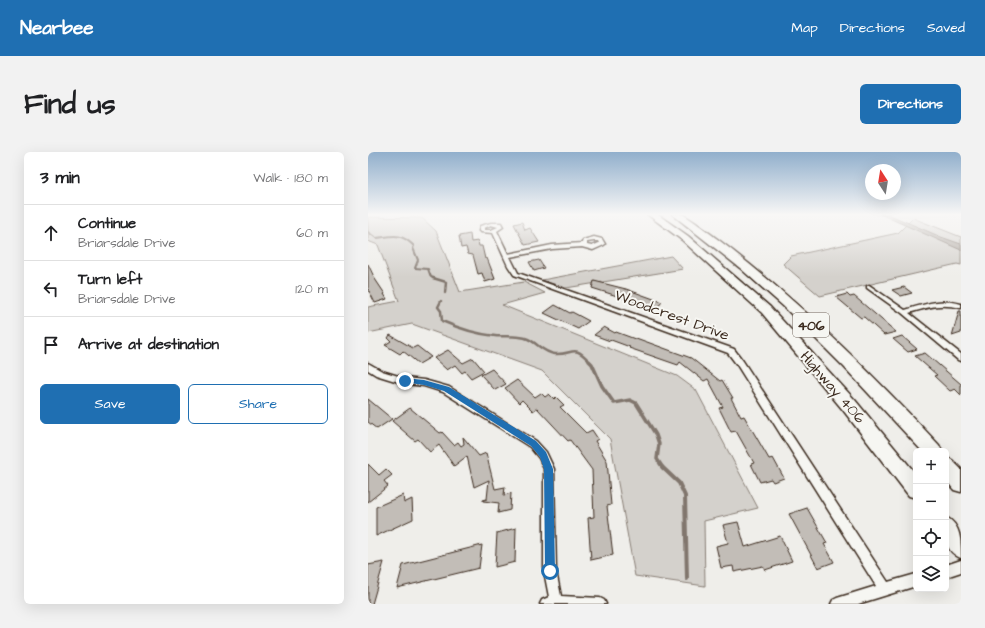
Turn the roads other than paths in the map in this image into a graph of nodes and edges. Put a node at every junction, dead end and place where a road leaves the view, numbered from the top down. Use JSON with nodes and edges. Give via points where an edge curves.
{"nodes":[{"id":1,"x":497,"y":235,"type":"edge"},
{"id":2,"x":681,"y":235,"type":"edge"},
{"id":3,"x":707,"y":235,"type":"edge"},
{"id":4,"x":583,"y":244,"type":"dead end"},
{"id":5,"x":507,"y":256,"type":"junction"},
{"id":6,"x":869,"y":287,"type":"dead end"},
{"id":7,"x":961,"y":306,"type":"edge"},
{"id":8,"x":904,"y":312,"type":"junction"},
{"id":9,"x":961,"y":358,"type":"edge"},
{"id":10,"x":368,"y":367,"type":"edge"},
{"id":11,"x":930,"y":448,"type":"edge"},
{"id":12,"x":949,"y":469,"type":"edge"},
{"id":13,"x":961,"y":483,"type":"edge"},
{"id":14,"x":913,"y":485,"type":"edge"},
{"id":15,"x":949,"y":531,"type":"edge"},
{"id":16,"x":961,"y":547,"type":"edge"},
{"id":17,"x":961,"y":566,"type":"edge"},
{"id":18,"x":949,"y":570,"type":"edge"},
{"id":19,"x":913,"y":581,"type":"edge"},
{"id":20,"x":886,"y":590,"type":"junction"},
{"id":21,"x":551,"y":603,"type":"edge"},
{"id":22,"x":600,"y":604,"type":"edge"},
{"id":23,"x":837,"y":604,"type":"edge"}],
"edges":[{"from":1,"to":5,"type":"street","name":"Woodcrest Drive"},
{"from":2,"to":14,"type":"highway","name":"Highway 406","number":"406","via":[[766,310],[849,405]]},
{"from":3,"to":11,"type":"highway","name":"Highway 406","number":"406","via":[[806,320],[897,410]]},
{"from":4,"to":5,"type":"street"},
{"from":5,"to":20,"type":"street","name":"Woodcrest Drive","via":[[516,274],[731,351]]},
{"from":6,"to":8,"type":"street"},
{"from":7,"to":8,"type":"street","via":[[940,302]]},
{"from":8,"to":9,"type":"street"},
{"from":10,"to":21,"type":"street","via":[[405,381],[424,382],[446,389],[533,444],[544,455],[548,469]]},
{"from":12,"to":13,"type":"highway"},
{"from":15,"to":16,"type":"highway"},
{"from":17,"to":18,"type":"street"},
{"from":19,"to":20,"type":"street"},
{"from":20,"to":23,"type":"street"},
{"from":21,"to":22,"type":"street"}]}
